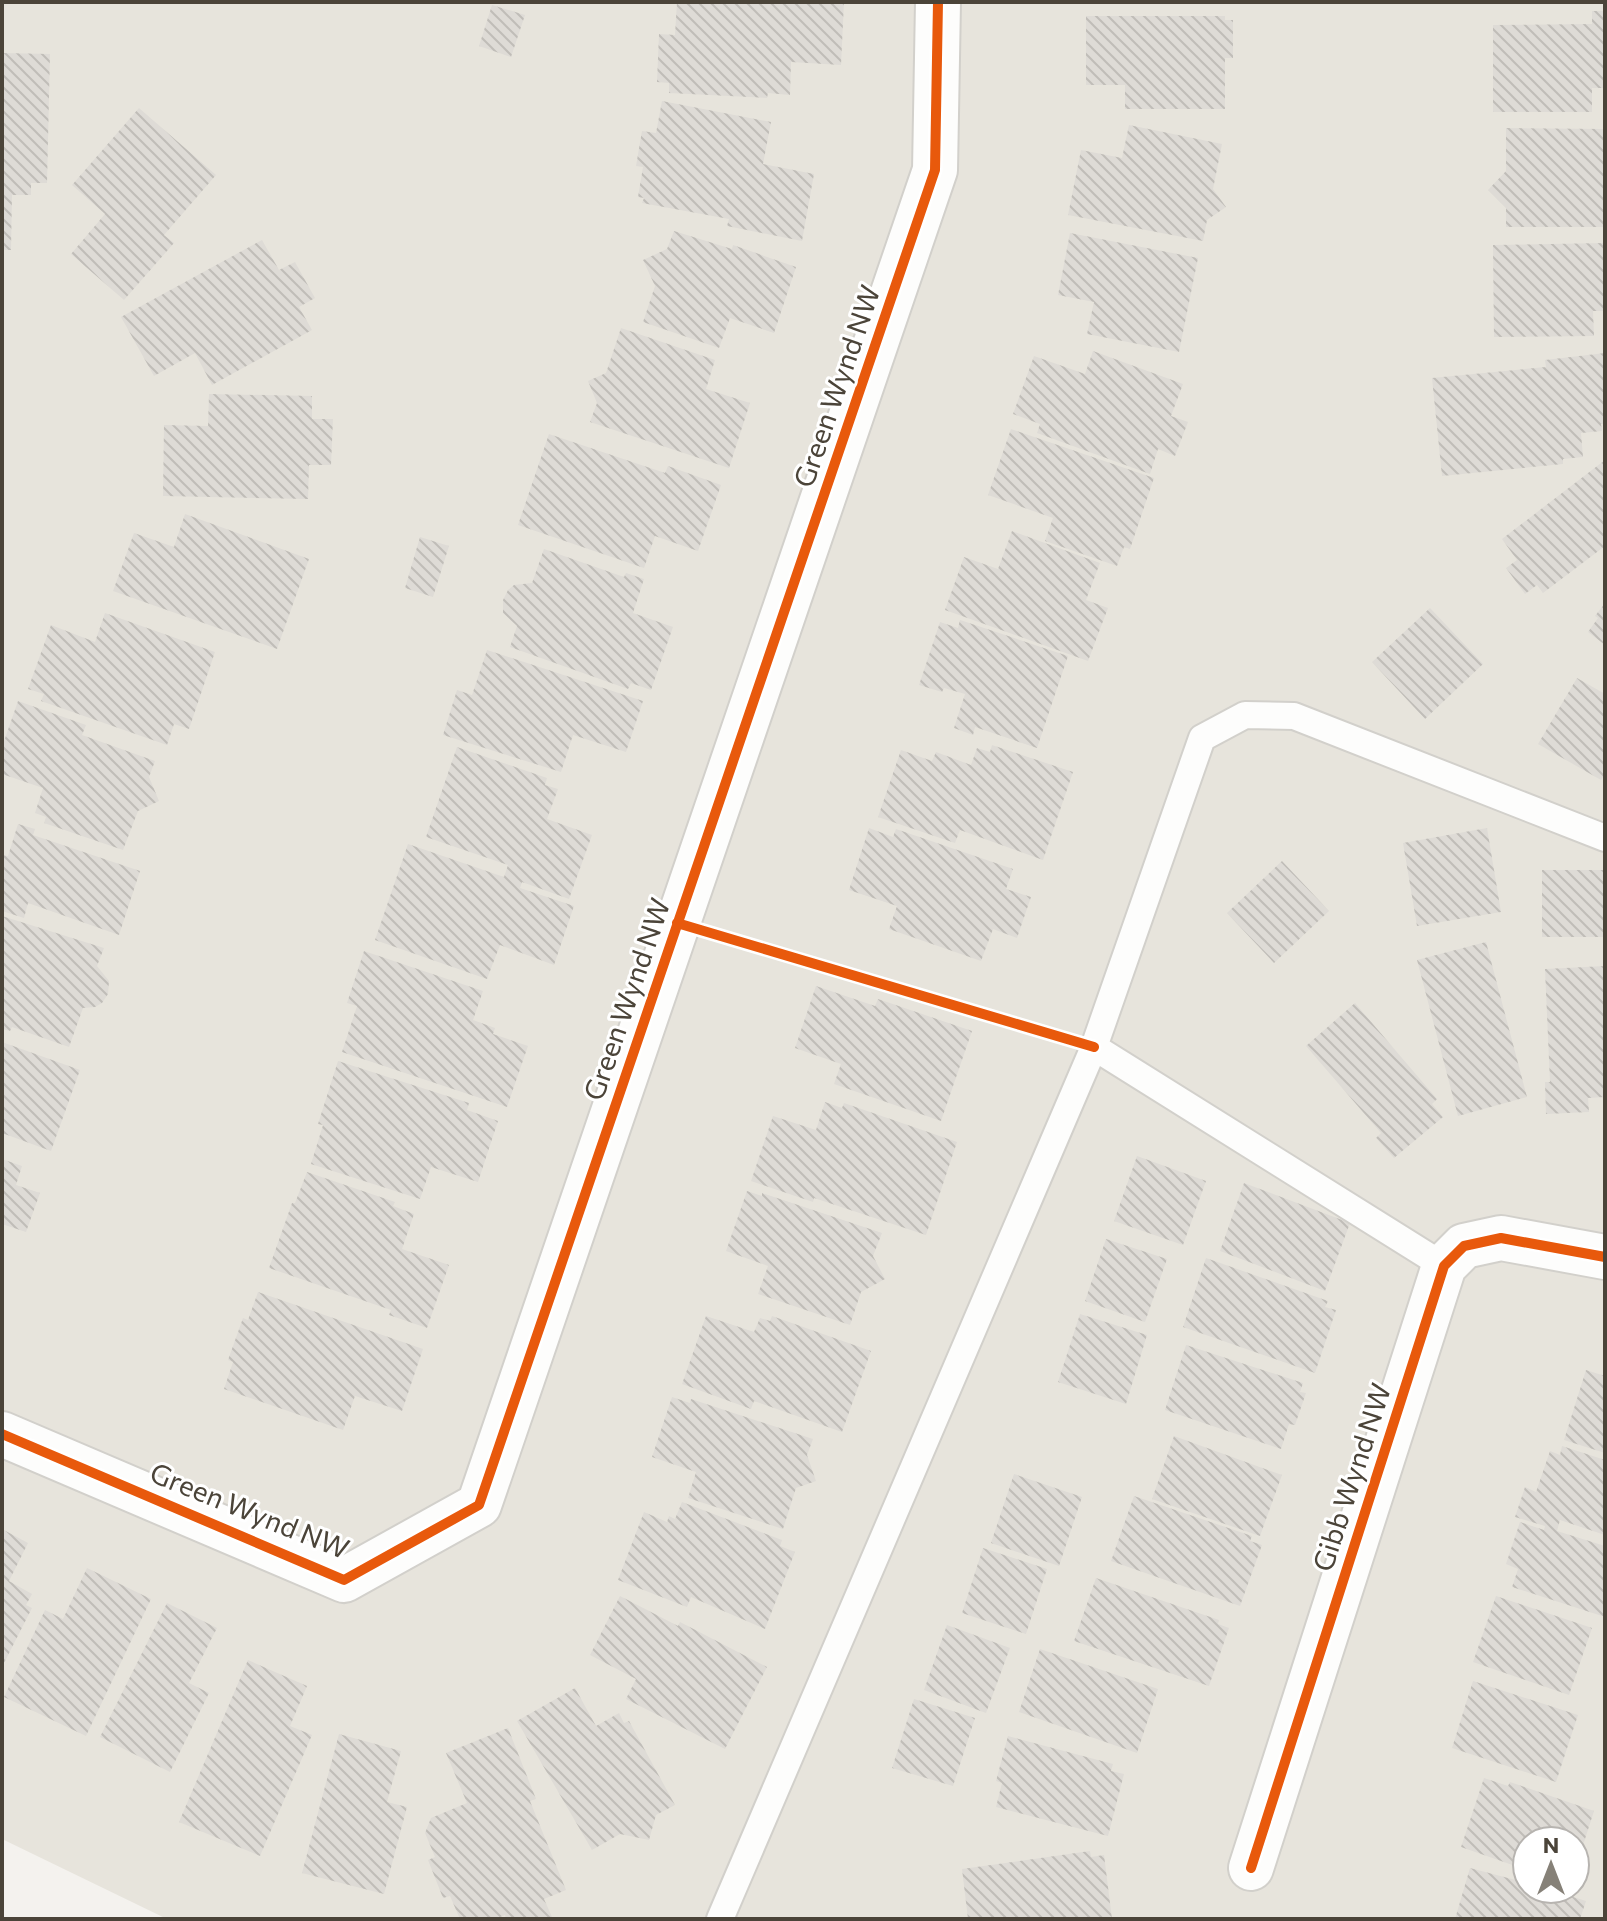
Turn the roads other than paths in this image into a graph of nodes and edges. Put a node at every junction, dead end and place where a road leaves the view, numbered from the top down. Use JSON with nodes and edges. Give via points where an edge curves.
{"nodes":[{"id":1,"x":938,"y":2,"type":"edge"},
{"id":2,"x":1605,"y":838,"type":"edge"},
{"id":3,"x":1094,"y":1047,"type":"junction"},
{"id":4,"x":1605,"y":1257,"type":"edge"},
{"id":5,"x":1444,"y":1266,"type":"junction"},
{"id":6,"x":2,"y":1434,"type":"edge"},
{"id":7,"x":1251,"y":1868,"type":"dead end"},
{"id":8,"x":720,"y":1919,"type":"edge"}],
"edges":[{"from":1,"to":6,"type":"street","name":"Green Wynd NW","via":[[935,170],[479,1505],[344,1580]]},
{"from":2,"to":3,"type":"lane","via":[[1294,716],[1245,715],[1202,738]]},
{"from":3,"to":5,"type":"lane"},
{"from":3,"to":8,"type":"lane"},
{"from":4,"to":5,"type":"street","via":[[1501,1238],[1464,1246]]},
{"from":5,"to":7,"type":"street","name":"Gibb Wynd NW"}]}
